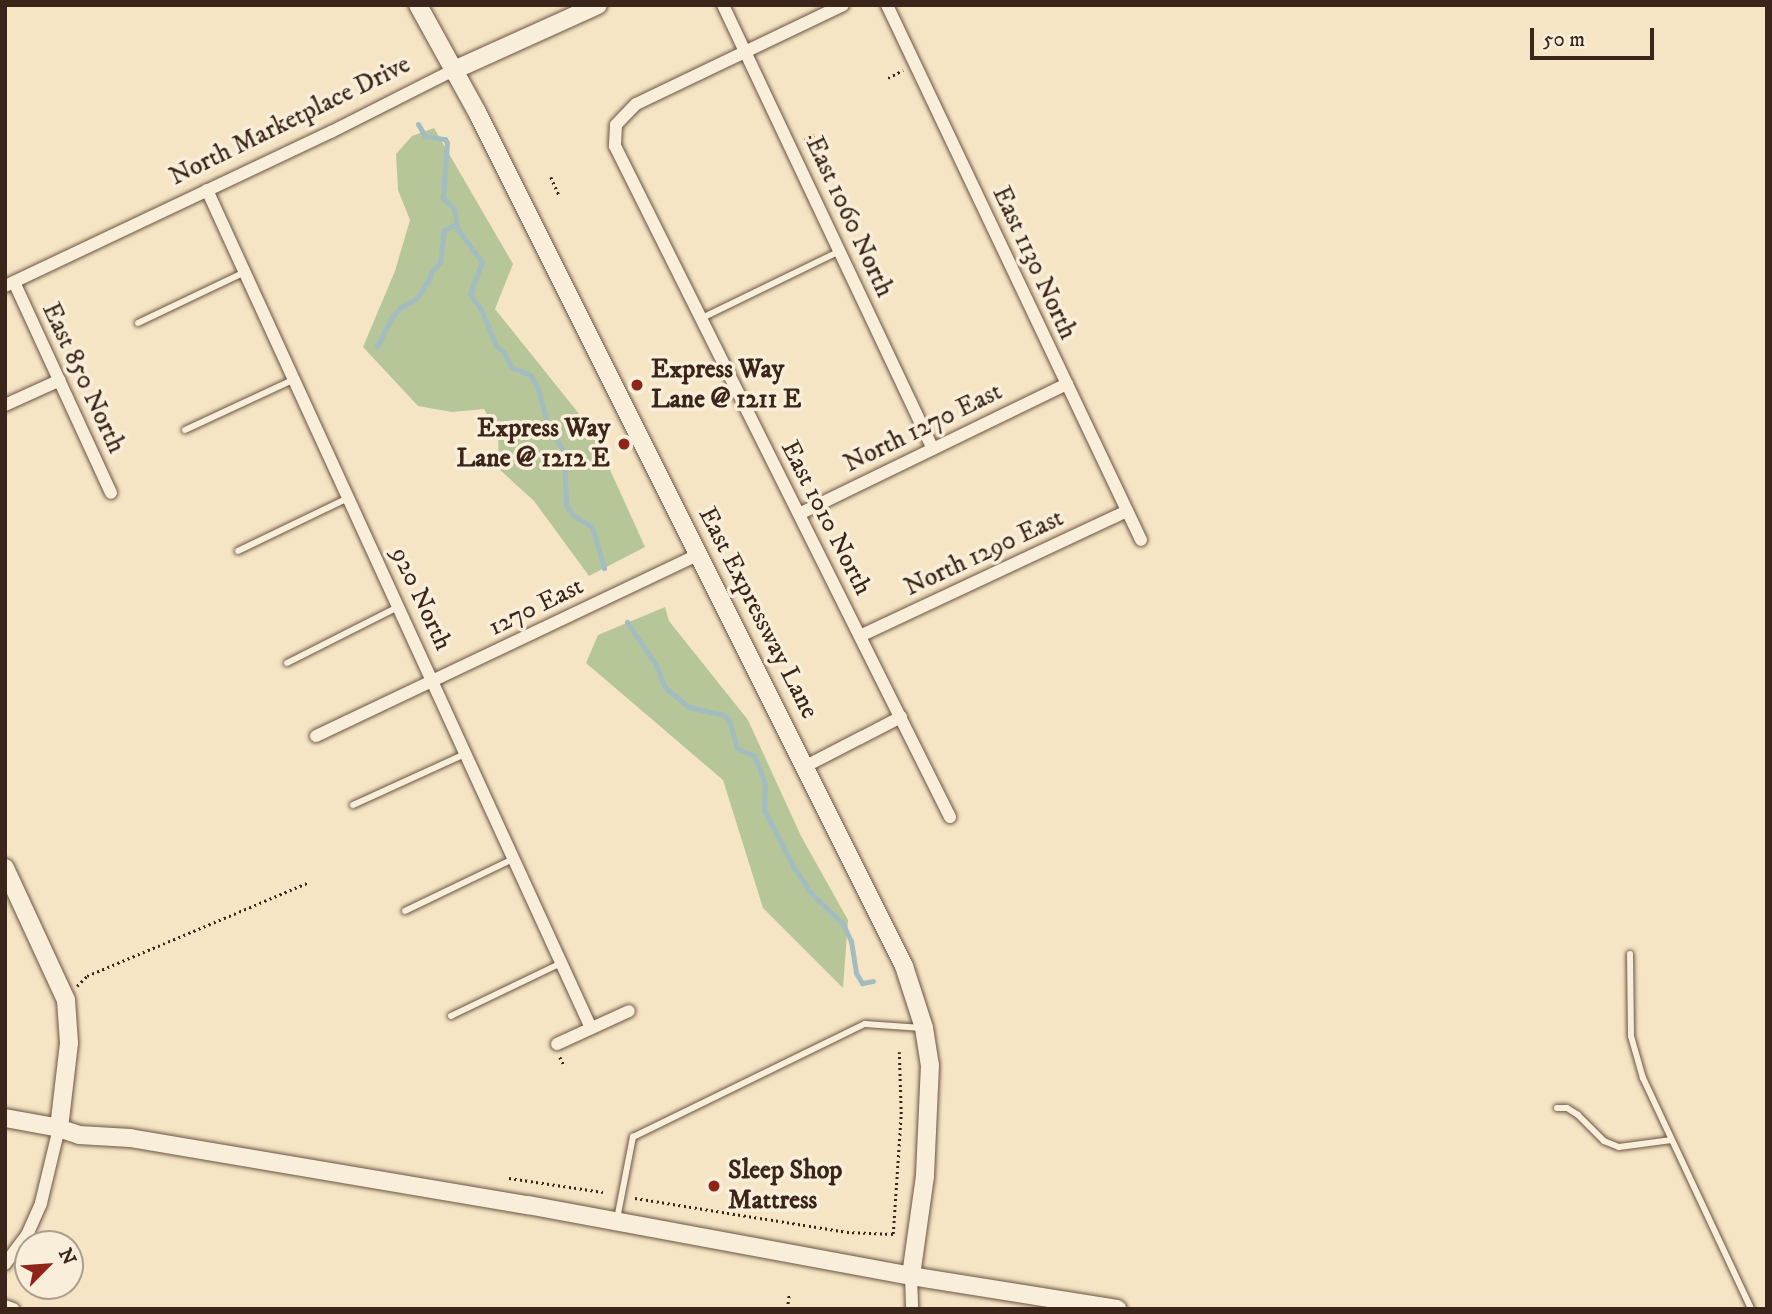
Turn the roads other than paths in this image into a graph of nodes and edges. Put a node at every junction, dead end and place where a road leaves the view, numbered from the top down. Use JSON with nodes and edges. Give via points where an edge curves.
{"nodes":[{"id":1,"x":418,"y":5,"type":"edge"},
{"id":2,"x":598,"y":5,"type":"edge"},
{"id":3,"x":723,"y":5,"type":"edge"},
{"id":4,"x":843,"y":5,"type":"edge"},
{"id":5,"x":887,"y":5,"type":"edge"},
{"id":6,"x":745,"y":52,"type":"junction"},
{"id":7,"x":452,"y":71,"type":"junction"},
{"id":8,"x":207,"y":190,"type":"junction"},
{"id":9,"x":841,"y":251,"type":"junction"},
{"id":10,"x":245,"y":272,"type":"junction"},
{"id":11,"x":10,"y":284,"type":"edge"},
{"id":12,"x":700,"y":319,"type":"junction"},
{"id":13,"x":138,"y":323,"type":"dead end"},
{"id":14,"x":295,"y":379,"type":"junction"},
{"id":15,"x":60,"y":380,"type":"junction"},
{"id":16,"x":1067,"y":384,"type":"junction"},
{"id":17,"x":5,"y":405,"type":"edge"},
{"id":18,"x":184,"y":430,"type":"dead end"},
{"id":19,"x":933,"y":449,"type":"junction"},
{"id":20,"x":111,"y":493,"type":"dead end"},
{"id":21,"x":349,"y":498,"type":"junction"},
{"id":22,"x":1127,"y":511,"type":"junction"},
{"id":23,"x":799,"y":514,"type":"junction"},
{"id":24,"x":1141,"y":540,"type":"dead end"},
{"id":25,"x":238,"y":551,"type":"dead end"},
{"id":26,"x":699,"y":554,"type":"junction"},
{"id":27,"x":400,"y":606,"type":"junction"},
{"id":28,"x":860,"y":636,"type":"junction"},
{"id":29,"x":287,"y":663,"type":"dead end"},
{"id":30,"x":434,"y":681,"type":"junction"},
{"id":31,"x":901,"y":717,"type":"junction"},
{"id":32,"x":316,"y":736,"type":"dead end"},
{"id":33,"x":467,"y":753,"type":"junction"},
{"id":34,"x":806,"y":766,"type":"junction"},
{"id":35,"x":353,"y":805,"type":"dead end"},
{"id":36,"x":950,"y":817,"type":"dead end"},
{"id":37,"x":514,"y":858,"type":"junction"},
{"id":38,"x":5,"y":868,"type":"edge"},
{"id":39,"x":405,"y":911,"type":"dead end"},
{"id":40,"x":1630,"y":954,"type":"dead end"},
{"id":41,"x":561,"y":963,"type":"junction"},
{"id":42,"x":629,"y":1010,"type":"dead end"},
{"id":43,"x":451,"y":1016,"type":"dead end"},
{"id":44,"x":592,"y":1028,"type":"junction"},
{"id":45,"x":924,"y":1028,"type":"junction"},
{"id":46,"x":557,"y":1049,"type":"road end"},
{"id":47,"x":1557,"y":1108,"type":"dead end"},
{"id":48,"x":5,"y":1118,"type":"edge"},
{"id":49,"x":59,"y":1128,"type":"junction"},
{"id":50,"x":1672,"y":1140,"type":"junction"},
{"id":51,"x":617,"y":1222,"type":"junction"},
{"id":52,"x":5,"y":1264,"type":"edge"},
{"id":53,"x":911,"y":1276,"type":"junction"},
{"id":54,"x":5,"y":1306,"type":"edge"},
{"id":55,"x":13,"y":1309,"type":"edge"},
{"id":56,"x":912,"y":1309,"type":"edge"},
{"id":57,"x":1117,"y":1309,"type":"edge"},
{"id":58,"x":1751,"y":1309,"type":"edge"}],
"edges":[{"from":1,"to":7,"type":"street","name":"East Expressway Lane"},
{"from":2,"to":7,"type":"street","name":"North Marketplace Drive"},
{"from":3,"to":6,"type":"street","name":"East 1060 North"},
{"from":4,"to":6,"type":"street"},
{"from":5,"to":16,"type":"street","name":"East 1130 North"},
{"from":6,"to":9,"type":"street","name":"East 1060 North"},
{"from":6,"to":12,"type":"street","name":"East 1010 North","via":[[636,104],[616,125],[620,159]]},
{"from":7,"to":8,"type":"street","name":"North Marketplace Drive"},
{"from":7,"to":26,"type":"street","name":"East Expressway Lane","via":[[477,112]]},
{"from":8,"to":10,"type":"street","name":"920 North"},
{"from":8,"to":11,"type":"street","name":"North Marketplace Drive"},
{"from":9,"to":12,"type":"lane"},
{"from":9,"to":19,"type":"street","name":"East 1060 North"},
{"from":10,"to":13,"type":"lane"},
{"from":10,"to":14,"type":"street","name":"920 North"},
{"from":11,"to":15,"type":"street","name":"East 850 North"},
{"from":12,"to":23,"type":"street","name":"East 1010 North"},
{"from":14,"to":18,"type":"lane"},
{"from":14,"to":21,"type":"street","name":"920 North"},
{"from":15,"to":17,"type":"street"},
{"from":15,"to":20,"type":"street","name":"East 850 North"},
{"from":16,"to":19,"type":"street","name":"North 1270 East"},
{"from":16,"to":22,"type":"street","name":"East 1130 North"},
{"from":19,"to":23,"type":"street","name":"North 1270 East"},
{"from":21,"to":25,"type":"lane"},
{"from":21,"to":27,"type":"street","name":"920 North"},
{"from":22,"to":24,"type":"street","name":"East 1130 North"},
{"from":22,"to":28,"type":"street","name":"North 1290 East"},
{"from":23,"to":28,"type":"street","name":"East 1010 North"},
{"from":26,"to":30,"type":"street","name":"1270 East"},
{"from":26,"to":34,"type":"street","name":"East Expressway Lane"},
{"from":27,"to":29,"type":"lane"},
{"from":27,"to":30,"type":"street","name":"920 North"},
{"from":28,"to":31,"type":"street","name":"East 1010 North"},
{"from":30,"to":32,"type":"street","name":"1270 East"},
{"from":30,"to":33,"type":"street","name":"920 North"},
{"from":31,"to":34,"type":"street"},
{"from":31,"to":36,"type":"street","name":"East 1010 North"},
{"from":33,"to":35,"type":"lane"},
{"from":33,"to":37,"type":"street","name":"920 North"},
{"from":34,"to":45,"type":"street","name":"East Expressway Lane","via":[[904,966]]},
{"from":37,"to":39,"type":"lane"},
{"from":37,"to":41,"type":"street","name":"920 North"},
{"from":38,"to":49,"type":"street","via":[[66,999],[69,1043]]},
{"from":40,"to":50,"type":"lane","via":[[1631,1036],[1643,1078]]},
{"from":41,"to":43,"type":"lane"},
{"from":41,"to":44,"type":"street","name":"920 North"},
{"from":42,"to":44,"type":"street"},
{"from":44,"to":46,"type":"street"},
{"from":45,"to":51,"type":"lane","via":[[865,1024],[633,1137]]},
{"from":45,"to":53,"type":"street","name":"East Expressway Lane","via":[[930,1065],[929,1128]]},
{"from":47,"to":50,"type":"lane","via":[[1567,1108],[1604,1141],[1619,1147]]},
{"from":48,"to":49,"type":"street"},
{"from":49,"to":51,"type":"street","via":[[79,1135],[130,1138]]},
{"from":49,"to":52,"type":"street","via":[[41,1203],[27,1235]]},
{"from":50,"to":58,"type":"lane"},
{"from":51,"to":53,"type":"street"},
{"from":53,"to":56,"type":"street"},
{"from":53,"to":57,"type":"street"},
{"from":54,"to":55,"type":"street"}]}
